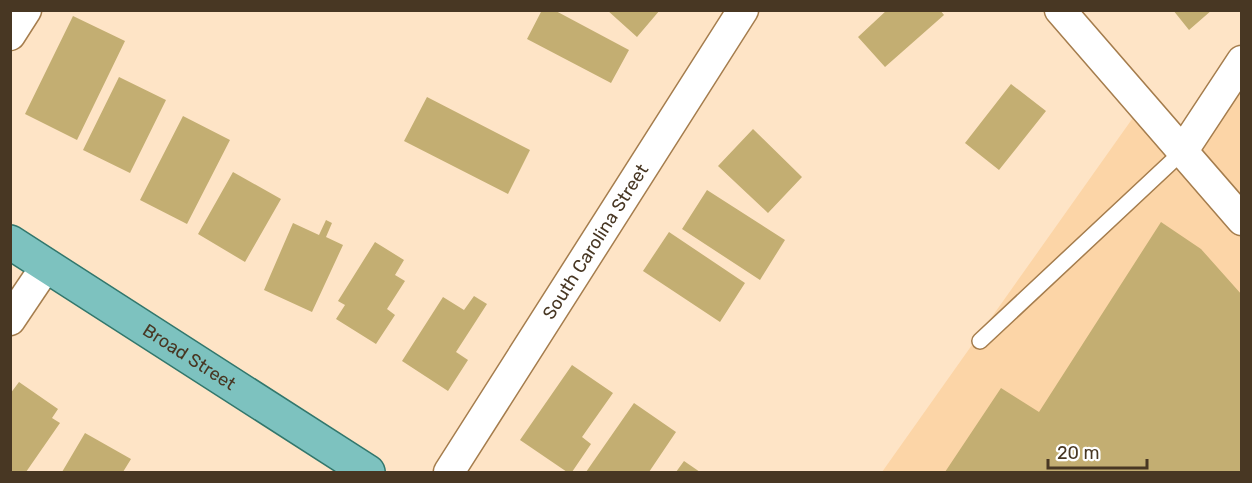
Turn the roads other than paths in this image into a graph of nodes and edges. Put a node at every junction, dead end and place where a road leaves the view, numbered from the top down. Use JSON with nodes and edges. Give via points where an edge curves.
{"nodes":[{"id":1,"x":26,"y":10,"type":"edge"},
{"id":2,"x":743,"y":10,"type":"edge"},
{"id":3,"x":1060,"y":10,"type":"edge"},
{"id":4,"x":10,"y":35,"type":"edge"},
{"id":5,"x":1242,"y":61,"type":"edge"},
{"id":6,"x":1182,"y":152,"type":"junction"},
{"id":7,"x":1242,"y":220,"type":"edge"},
{"id":8,"x":10,"y":242,"type":"edge"},
{"id":9,"x":46,"y":265,"type":"junction"},
{"id":10,"x":10,"y":320,"type":"edge"},
{"id":11,"x":980,"y":341,"type":"dead end"},
{"id":12,"x":368,"y":472,"type":"edge"},
{"id":13,"x":449,"y":472,"type":"edge"}],
"edges":[{"from":1,"to":4,"type":"street"},
{"from":2,"to":13,"type":"street","name":"South Carolina Street"},
{"from":3,"to":6,"type":"street"},
{"from":5,"to":6,"type":"street"},
{"from":6,"to":7,"type":"street"},
{"from":6,"to":11,"type":"lane"},
{"from":8,"to":9,"type":"main road","name":"Broad Street"},
{"from":9,"to":10,"type":"street"},
{"from":9,"to":12,"type":"main road","name":"Broad Street"}]}
